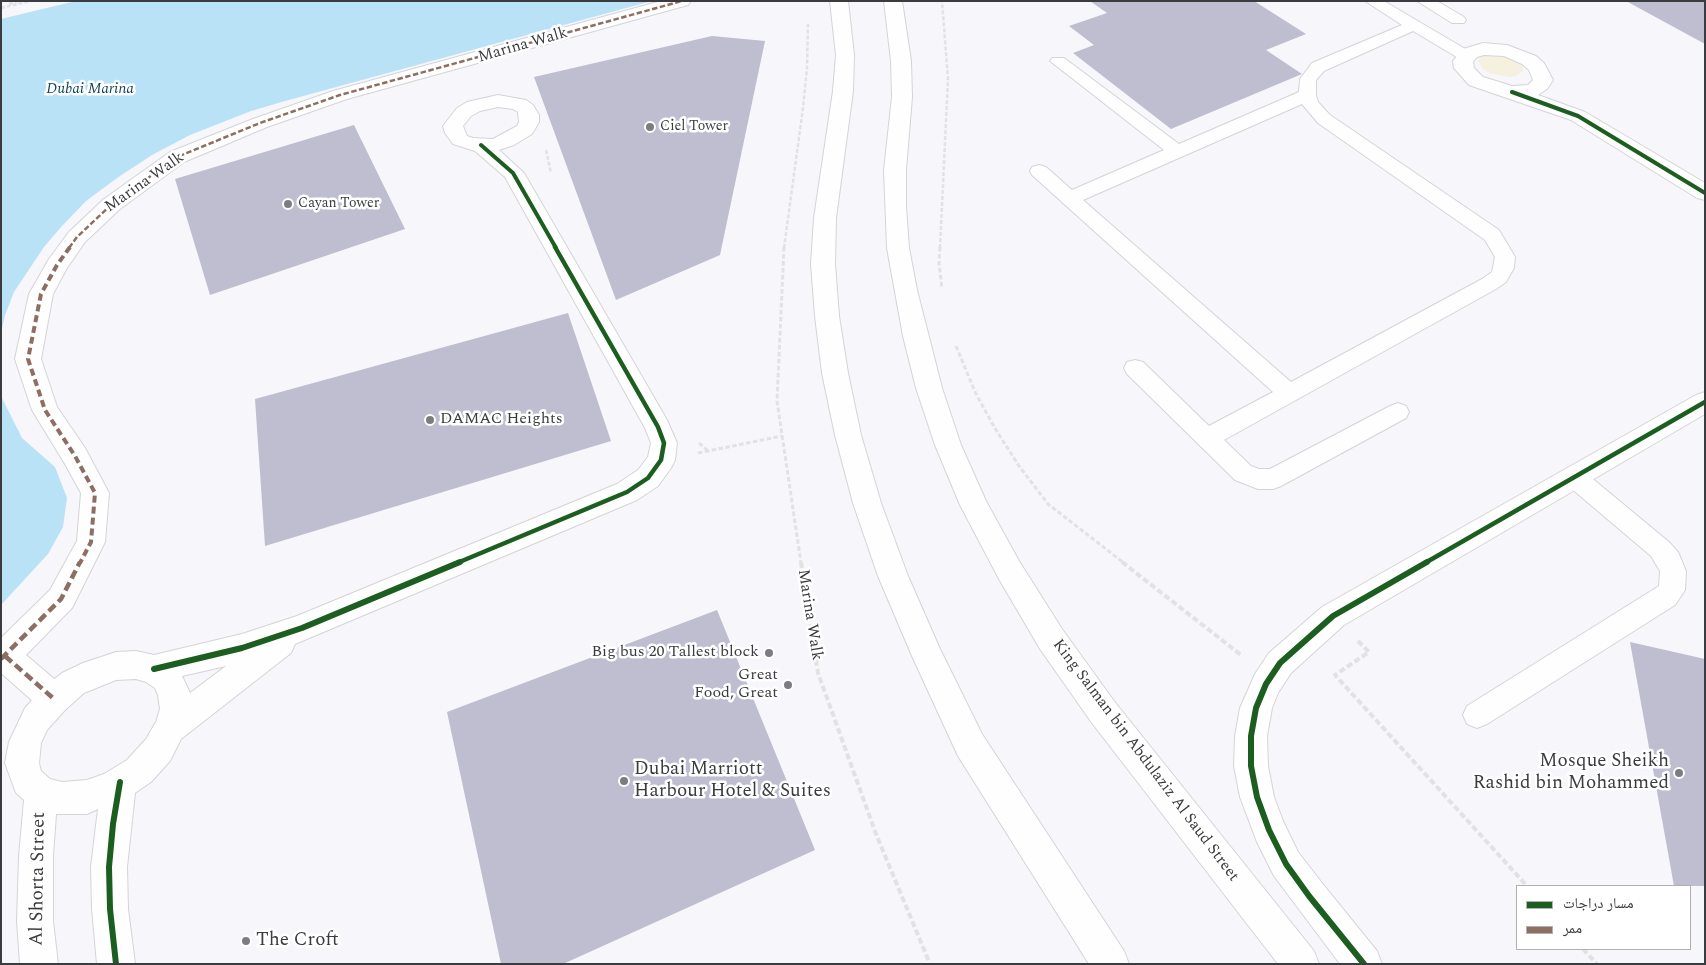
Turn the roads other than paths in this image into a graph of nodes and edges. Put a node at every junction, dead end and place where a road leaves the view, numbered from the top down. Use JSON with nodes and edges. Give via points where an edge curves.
{"nodes":[{"id":1,"x":682,"y":1,"type":"edge"},
{"id":2,"x":839,"y":1,"type":"edge"},
{"id":3,"x":893,"y":1,"type":"edge"},
{"id":4,"x":1373,"y":1,"type":"edge"},
{"id":5,"x":1395,"y":1,"type":"edge"},
{"id":6,"x":1425,"y":1,"type":"edge"},
{"id":7,"x":1458,"y":20,"type":"dead end"},
{"id":8,"x":1414,"y":25,"type":"junction"},
{"id":9,"x":1474,"y":53,"type":"junction"},
{"id":10,"x":1058,"y":61,"type":"dead end"},
{"id":11,"x":1543,"y":80,"type":"junction"},
{"id":12,"x":1512,"y":92,"type":"junction"},
{"id":13,"x":1306,"y":95,"type":"junction"},
{"id":14,"x":1578,"y":116,"type":"junction"},
{"id":15,"x":518,"y":136,"type":"junction"},
{"id":16,"x":482,"y":146,"type":"junction"},
{"id":17,"x":1177,"y":151,"type":"junction"},
{"id":18,"x":1039,"y":171,"type":"dead end"},
{"id":19,"x":513,"y":172,"type":"junction"},
{"id":20,"x":1705,"y":193,"type":"edge"},
{"id":21,"x":1070,"y":198,"type":"junction"},
{"id":22,"x":1134,"y":368,"type":"dead end"},
{"id":23,"x":1289,"y":393,"type":"junction"},
{"id":24,"x":1705,"y":402,"type":"edge"},
{"id":25,"x":1398,"y":412,"type":"dead end"},
{"id":26,"x":1207,"y":438,"type":"junction"},
{"id":27,"x":1574,"y":477,"type":"junction"},
{"id":28,"x":302,"y":628,"type":"junction"},
{"id":29,"x":3,"y":658,"type":"edge"},
{"id":30,"x":154,"y":669,"type":"junction"},
{"id":31,"x":54,"y":699,"type":"junction"},
{"id":32,"x":1477,"y":715,"type":"dead end"},
{"id":33,"x":170,"y":728,"type":"junction"},
{"id":34,"x":120,"y":782,"type":"junction"},
{"id":35,"x":41,"y":794,"type":"junction"},
{"id":36,"x":39,"y":964,"type":"edge"},
{"id":37,"x":116,"y":964,"type":"edge"},
{"id":38,"x":1111,"y":964,"type":"edge"},
{"id":39,"x":1301,"y":964,"type":"edge"},
{"id":40,"x":1364,"y":964,"type":"edge"}],
"edges":[{"from":1,"to":29,"type":"street","name":"Marina Walk","via":[[340,95],[260,123],[178,157],[112,204],[77,237],[42,294],[28,359],[45,410],[95,493],[91,542],[61,599]]},
{"from":2,"to":38,"type":"street","via":[[845,55],[844,91],[825,218],[823,264],[831,344],[848,435],[893,576],[970,745]]},
{"from":3,"to":39,"type":"street","name":"King Salman bin Abdulaziz Al Saud Street","via":[[902,79],[895,170],[898,248],[924,371],[948,445],[974,505],[1008,570],[1051,639],[1103,712]]},
{"from":4,"to":8,"type":"lane"},
{"from":5,"to":9,"type":"lane"},
{"from":6,"to":7,"type":"lane"},
{"from":8,"to":9,"type":"lane"},
{"from":8,"to":13,"type":"lane","via":[[1318,67],[1308,80]]},
{"from":9,"to":11,"type":"street","via":[[1507,51],[1529,60],[1542,73]]},
{"from":9,"to":12,"type":"street","via":[[1463,61],[1464,68],[1476,81]]},
{"from":10,"to":17,"type":"lane"},
{"from":11,"to":12,"type":"street","via":[[1534,90]]},
{"from":11,"to":14,"type":"street"},
{"from":12,"to":14,"type":"street"},
{"from":13,"to":17,"type":"lane"},
{"from":13,"to":23,"type":"lane","via":[[1324,119],[1492,235],[1505,257],[1499,277],[1489,284]]},
{"from":14,"to":20,"type":"street"},
{"from":15,"to":16,"type":"street"},
{"from":15,"to":16,"type":"street","via":[[529,122],[526,109],[510,102],[486,102],[464,112],[453,126],[460,140]]},
{"from":15,"to":19,"type":"street"},
{"from":16,"to":19,"type":"street"},
{"from":17,"to":21,"type":"lane"},
{"from":18,"to":21,"type":"lane"},
{"from":19,"to":28,"type":"street","via":[[658,427],[664,442],[661,460],[648,478],[628,492]]},
{"from":21,"to":23,"type":"lane"},
{"from":22,"to":26,"type":"lane"},
{"from":23,"to":26,"type":"lane"},
{"from":24,"to":27,"type":"street"},
{"from":25,"to":26,"type":"lane","via":[[1266,480],[1244,473]]},
{"from":27,"to":32,"type":"lane","via":[[1660,549],[1673,571],[1672,590],[1666,597]]},
{"from":27,"to":40,"type":"street","via":[[1333,616],[1280,663],[1266,684],[1256,708],[1251,736],[1251,766],[1257,798],[1286,864]]},
{"from":28,"to":30,"type":"street","via":[[242,648]]},
{"from":28,"to":33,"type":"street"},
{"from":29,"to":31,"type":"street"},
{"from":30,"to":31,"type":"street","via":[[136,665],[116,666],[73,683]]},
{"from":30,"to":33,"type":"street","via":[[166,678],[174,692],[176,709]]},
{"from":31,"to":35,"type":"street","via":[[36,719],[25,742],[22,763],[28,781]]},
{"from":33,"to":34,"type":"street","via":[[158,750],[139,770]]},
{"from":34,"to":35,"type":"street","via":[[87,797],[62,799]]},
{"from":34,"to":37,"type":"street","via":[[109,866]]},
{"from":35,"to":36,"type":"street","name":"Al Shorta Street","via":[[35,921]]}]}
